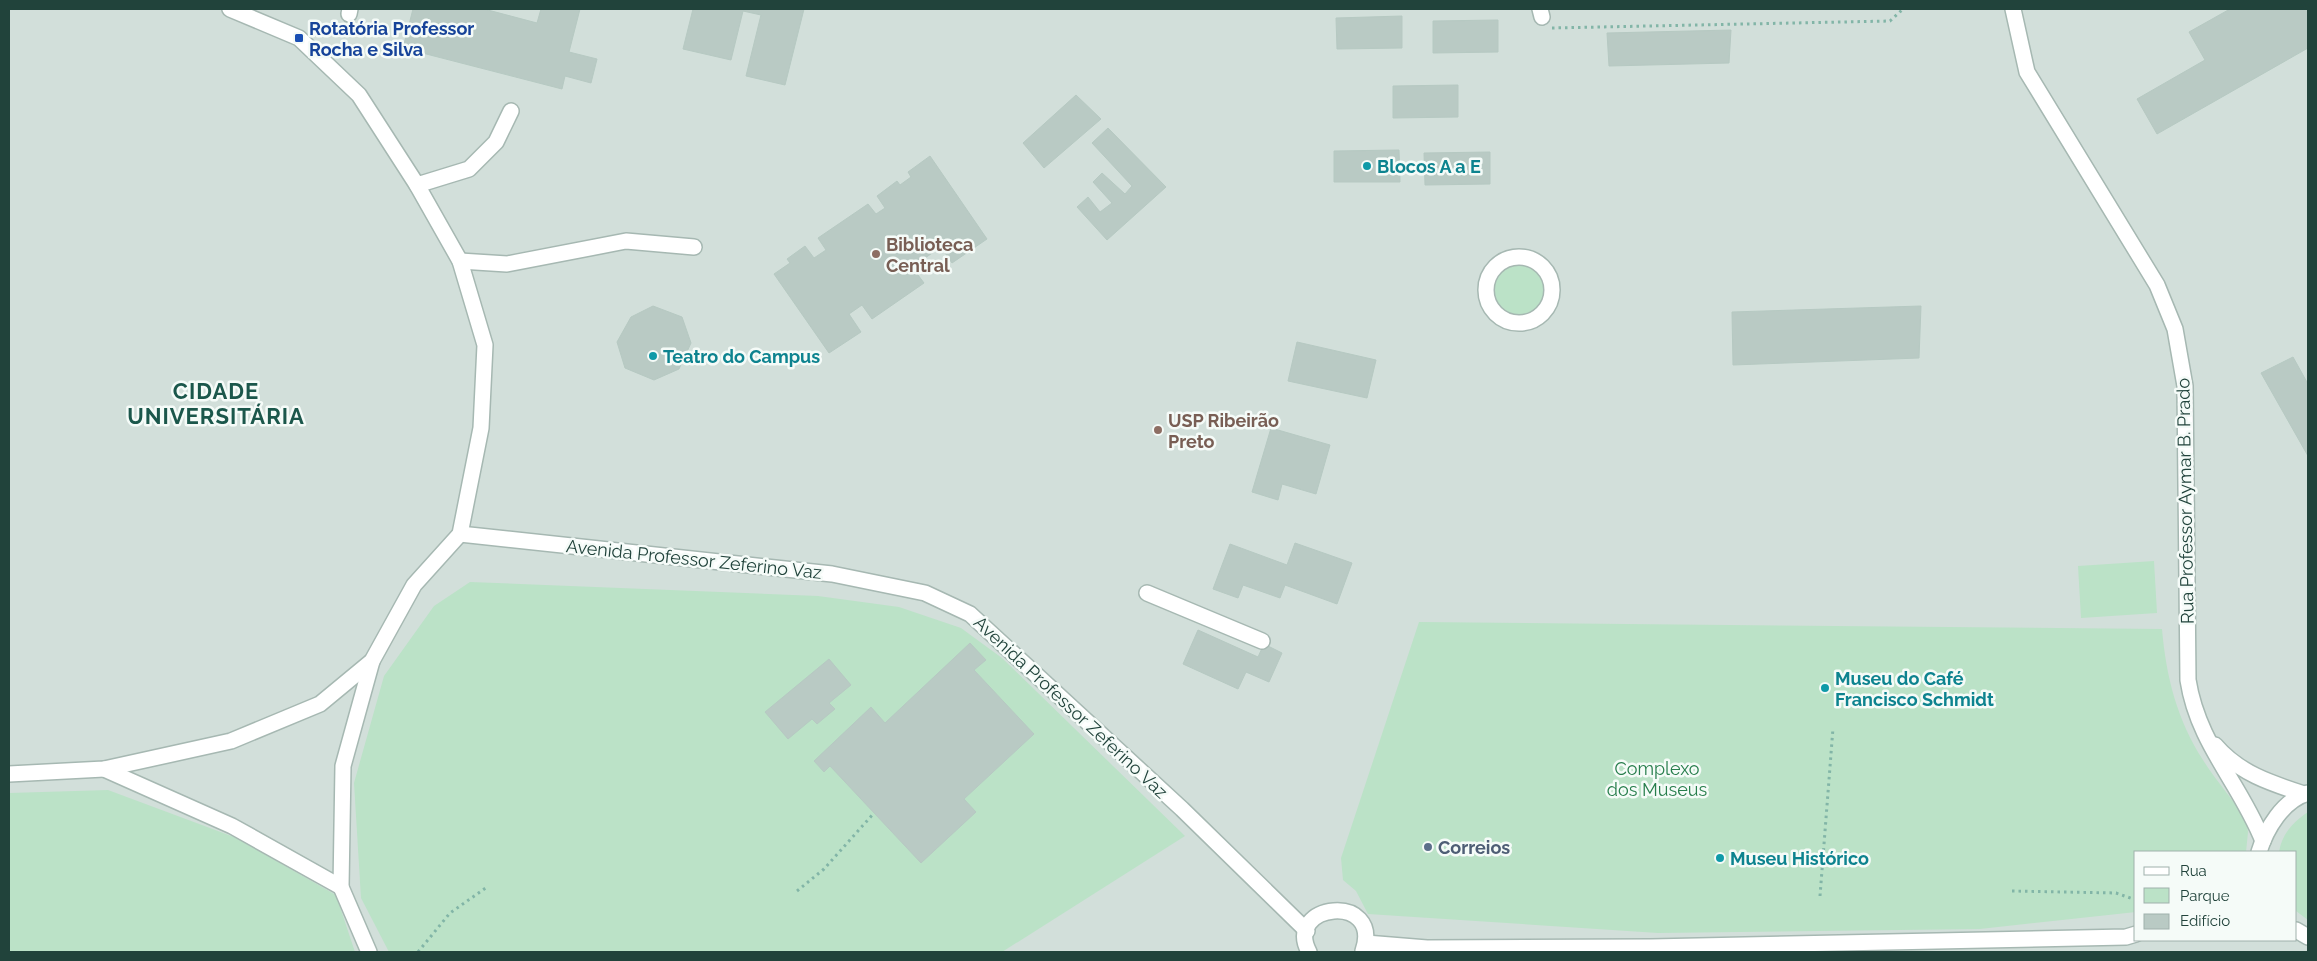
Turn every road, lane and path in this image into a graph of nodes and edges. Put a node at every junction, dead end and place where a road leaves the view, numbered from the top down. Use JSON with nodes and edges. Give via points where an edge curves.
{"nodes":[{"id":1,"x":230,"y":9,"type":"edge"},
{"id":2,"x":1903,"y":9,"type":"edge"},
{"id":3,"x":2013,"y":9,"type":"edge"},
{"id":4,"x":1541,"y":18,"type":"edge"},
{"id":5,"x":511,"y":111,"type":"dead end"},
{"id":6,"x":417,"y":185,"type":"junction"},
{"id":7,"x":694,"y":247,"type":"dead end"},
{"id":8,"x":460,"y":261,"type":"junction"},
{"id":9,"x":1553,"y":291,"type":"joint"},
{"id":10,"x":460,"y":534,"type":"junction"},
{"id":11,"x":1147,"y":593,"type":"dead end"},
{"id":12,"x":1262,"y":641,"type":"dead end"},
{"id":13,"x":372,"y":661,"type":"junction"},
{"id":14,"x":1832,"y":728,"type":"dead end"},
{"id":15,"x":2204,"y":733,"type":"junction"},
{"id":16,"x":104,"y":769,"type":"junction"},
{"id":17,"x":9,"y":774,"type":"edge"},
{"id":18,"x":2306,"y":794,"type":"edge"},
{"id":19,"x":874,"y":813,"type":"dead end"},
{"id":20,"x":2261,"y":846,"type":"edge"},
{"id":21,"x":341,"y":887,"type":"junction"},
{"id":22,"x":487,"y":887,"type":"dead end"},
{"id":23,"x":797,"y":891,"type":"dead end"},
{"id":24,"x":2012,"y":891,"type":"dead end"},
{"id":25,"x":1820,"y":896,"type":"dead end"},
{"id":26,"x":2134,"y":899,"type":"edge"},
{"id":27,"x":1307,"y":931,"type":"junction"},
{"id":28,"x":2297,"y":931,"type":"edge"},
{"id":29,"x":2134,"y":935,"type":"edge"},
{"id":30,"x":2308,"y":937,"type":"edge"},
{"id":31,"x":1364,"y":948,"type":"edge"},
{"id":32,"x":369,"y":952,"type":"edge"},
{"id":33,"x":418,"y":952,"type":"edge"},
{"id":34,"x":1309,"y":952,"type":"edge"}],
"edges":[{"from":1,"to":6,"type":"street","via":[[299,38],[359,96]]},
{"from":2,"to":4,"type":"path","via":[[1890,21]]},
{"from":3,"to":15,"type":"street","name":"Rua Professor Aymar B. Prado","via":[[2028,72],[2156,285],[2175,329],[2185,386],[2188,680]]},
{"from":5,"to":6,"type":"street","via":[[496,142],[469,169]]},
{"from":6,"to":8,"type":"street"},
{"from":7,"to":8,"type":"street","via":[[626,241],[507,264]]},
{"from":8,"to":10,"type":"street","via":[[485,345],[481,428]]},
{"from":9,"to":9,"type":"street","via":[[1548,272],[1541,265],[1522,257],[1501,262],[1493,270],[1486,287],[1487,300],[1498,316],[1518,324],[1546,311]]},
{"from":10,"to":13,"type":"street","via":[[414,585]]},
{"from":10,"to":27,"type":"street","name":"Avenida Professor Zeferino Vaz","via":[[832,574],[925,593],[970,614],[1182,808]]},
{"from":11,"to":12,"type":"street"},
{"from":13,"to":16,"type":"street","via":[[320,704],[240,738]]},
{"from":13,"to":21,"type":"street","via":[[343,766]]},
{"from":14,"to":25,"type":"path"},
{"from":15,"to":18,"type":"street","name":"Rua Professor Aymar B. Prado","via":[[2237,766],[2258,778]]},
{"from":15,"to":20,"type":"street","name":"Rua Professor Aymar B. Prado","via":[[2212,752],[2254,818]]},
{"from":16,"to":17,"type":"street"},
{"from":16,"to":21,"type":"street","via":[[232,826]]},
{"from":18,"to":20,"type":"street","via":[[2282,809]]},
{"from":19,"to":23,"type":"path","via":[[824,868]]},
{"from":21,"to":32,"type":"street"},
{"from":22,"to":33,"type":"path","via":[[450,914]]},
{"from":24,"to":26,"type":"path","via":[[2116,892]]},
{"from":27,"to":31,"type":"street","via":[[1319,914],[1328,910],[1350,912],[1360,920],[1365,931]]},
{"from":27,"to":34,"type":"street"},
{"from":28,"to":30,"type":"street"},
{"from":29,"to":31,"type":"street","via":[[1651,948]]}]}
